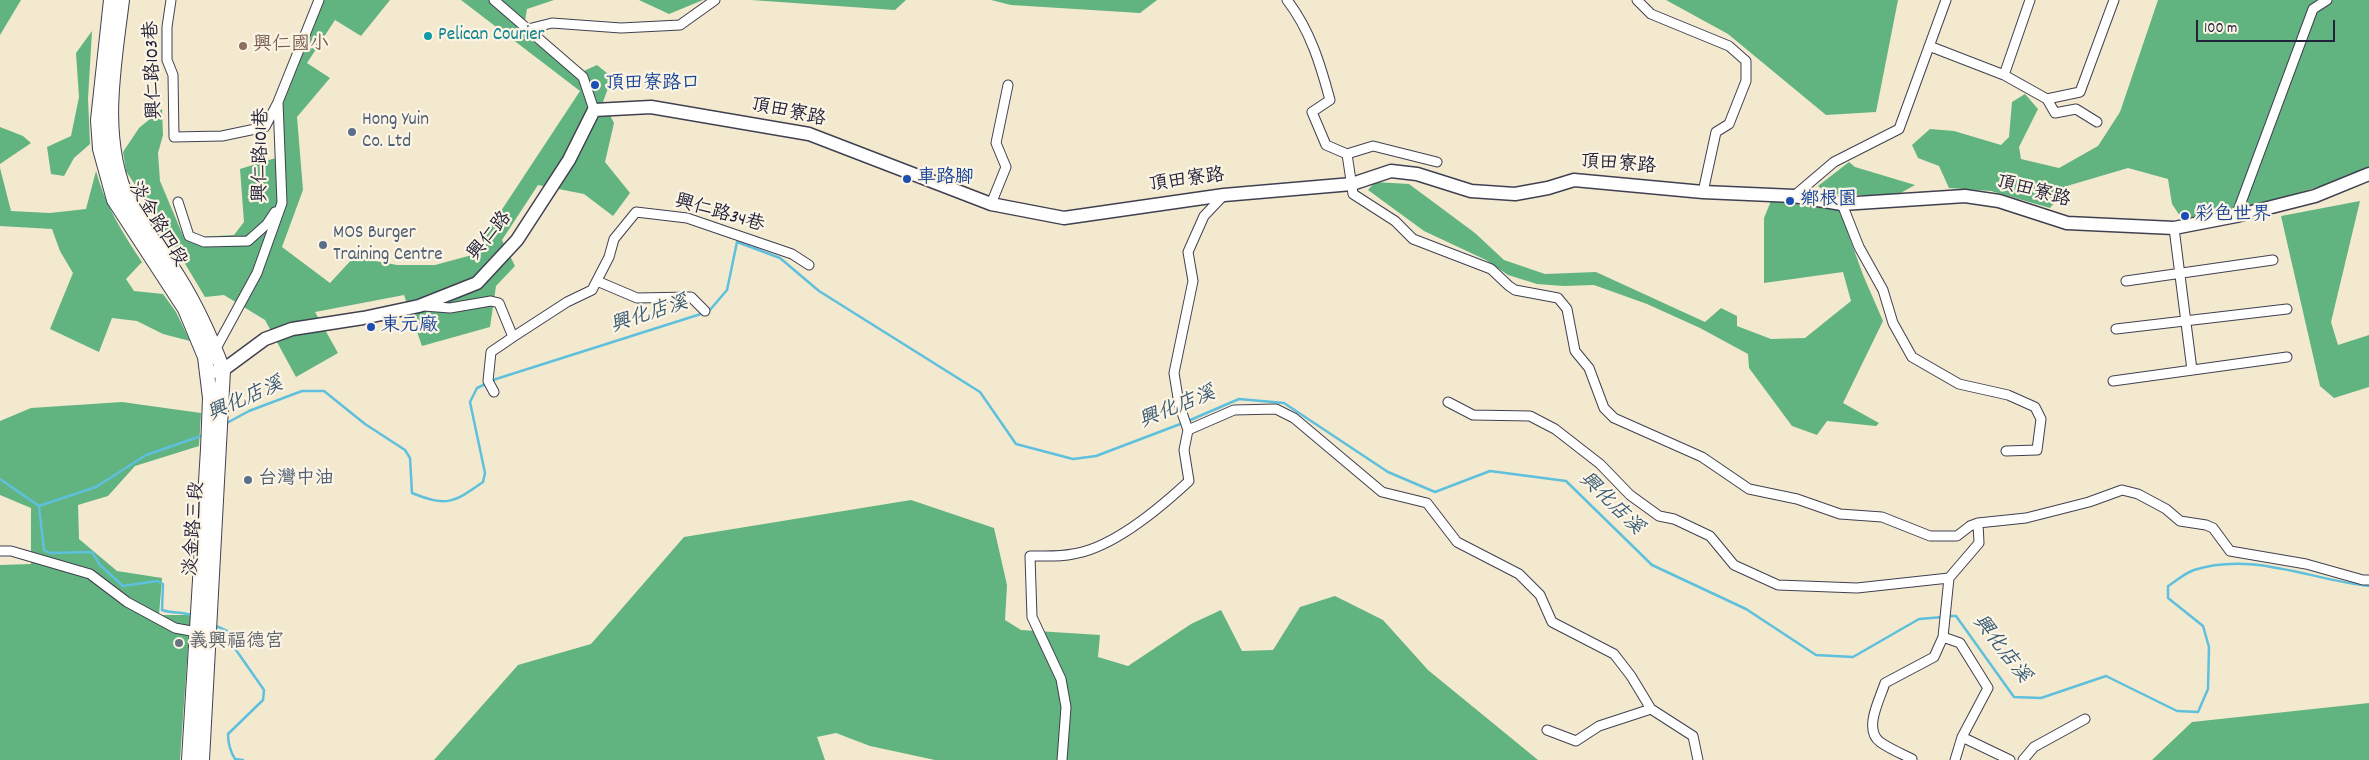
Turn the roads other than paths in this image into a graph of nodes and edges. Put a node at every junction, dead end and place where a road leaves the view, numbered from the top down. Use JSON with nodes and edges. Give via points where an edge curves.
{"nodes":[{"id":1,"x":110,"y":0,"type":"edge"},
{"id":2,"x":122,"y":0,"type":"edge"},
{"id":3,"x":171,"y":0,"type":"edge"},
{"id":4,"x":319,"y":0,"type":"edge"},
{"id":5,"x":494,"y":0,"type":"edge"},
{"id":6,"x":715,"y":0,"type":"edge"},
{"id":7,"x":1287,"y":0,"type":"edge"},
{"id":8,"x":1637,"y":0,"type":"edge"},
{"id":9,"x":1946,"y":0,"type":"edge"},
{"id":10,"x":2030,"y":0,"type":"edge"},
{"id":11,"x":2114,"y":0,"type":"edge"},
{"id":12,"x":2327,"y":0,"type":"edge"},
{"id":13,"x":528,"y":29,"type":"junction"},
{"id":14,"x":1929,"y":46,"type":"junction"},
{"id":15,"x":2004,"y":75,"type":"junction"},
{"id":16,"x":1008,"y":85,"type":"dead end"},
{"id":17,"x":2047,"y":99,"type":"junction"},
{"id":18,"x":278,"y":102,"type":"junction"},
{"id":19,"x":594,"y":110,"type":"junction"},
{"id":20,"x":2097,"y":122,"type":"dead end"},
{"id":21,"x":1347,"y":154,"type":"junction"},
{"id":22,"x":1438,"y":162,"type":"dead end"},
{"id":23,"x":2369,"y":174,"type":"edge"},
{"id":24,"x":1352,"y":184,"type":"junction"},
{"id":25,"x":1703,"y":192,"type":"junction"},
{"id":26,"x":1224,"y":195,"type":"junction"},
{"id":27,"x":1794,"y":196,"type":"junction"},
{"id":28,"x":178,"y":202,"type":"dead end"},
{"id":29,"x":282,"y":203,"type":"junction"},
{"id":30,"x":991,"y":204,"type":"junction"},
{"id":31,"x":1842,"y":204,"type":"junction"},
{"id":32,"x":2236,"y":216,"type":"junction"},
{"id":33,"x":2174,"y":228,"type":"junction"},
{"id":34,"x":2273,"y":260,"type":"dead end"},
{"id":35,"x":809,"y":265,"type":"dead end"},
{"id":36,"x":2180,"y":273,"type":"junction"},
{"id":37,"x":597,"y":281,"type":"junction"},
{"id":38,"x":2126,"y":281,"type":"dead end"},
{"id":39,"x":419,"y":306,"type":"junction"},
{"id":40,"x":2287,"y":309,"type":"dead end"},
{"id":41,"x":706,"y":311,"type":"dead end"},
{"id":42,"x":2186,"y":321,"type":"junction"},
{"id":43,"x":2116,"y":330,"type":"dead end"},
{"id":44,"x":513,"y":337,"type":"junction"},
{"id":45,"x":210,"y":354,"type":"junction"},
{"id":46,"x":2287,"y":358,"type":"dead end"},
{"id":47,"x":223,"y":370,"type":"junction"},
{"id":48,"x":2192,"y":370,"type":"junction"},
{"id":49,"x":208,"y":373,"type":"junction"},
{"id":50,"x":2113,"y":381,"type":"dead end"},
{"id":51,"x":494,"y":392,"type":"dead end"},
{"id":52,"x":1448,"y":402,"type":"dead end"},
{"id":53,"x":215,"y":419,"type":"junction"},
{"id":54,"x":1188,"y":430,"type":"junction"},
{"id":55,"x":2006,"y":451,"type":"dead end"},
{"id":56,"x":1978,"y":523,"type":"junction"},
{"id":57,"x":0,"y":551,"type":"edge"},
{"id":58,"x":1949,"y":578,"type":"junction"},
{"id":59,"x":2369,"y":580,"type":"edge"},
{"id":60,"x":204,"y":630,"type":"junction"},
{"id":61,"x":1942,"y":637,"type":"junction"},
{"id":62,"x":1651,"y":709,"type":"junction"},
{"id":63,"x":2085,"y":720,"type":"dead end"},
{"id":64,"x":1547,"y":730,"type":"dead end"},
{"id":65,"x":1962,"y":737,"type":"junction"},
{"id":66,"x":1912,"y":759,"type":"edge"},
{"id":67,"x":188,"y":760,"type":"edge"},
{"id":68,"x":202,"y":760,"type":"edge"},
{"id":69,"x":1062,"y":760,"type":"edge"},
{"id":70,"x":1698,"y":760,"type":"edge"},
{"id":71,"x":1955,"y":760,"type":"edge"},
{"id":72,"x":2010,"y":760,"type":"edge"},
{"id":73,"x":2023,"y":760,"type":"edge"}],
"edges":[{"from":1,"to":45,"type":"main road","name":"淡金路四段","via":[[98,120],[100,149],[114,200],[185,309]]},
{"from":2,"to":45,"type":"main road","name":"淡金路四段","via":[[112,101],[112,147],[128,201],[204,323]]},
{"from":3,"to":18,"type":"street","name":"興仁路103巷","via":[[167,60],[173,75],[174,137],[222,136],[265,127]]},
{"from":4,"to":18,"type":"street","name":"興仁路101巷"},
{"from":5,"to":13,"type":"street"},
{"from":6,"to":13,"type":"street","via":[[680,25],[621,28],[552,23]]},
{"from":7,"to":21,"type":"street","via":[[1316,52],[1330,100],[1312,112],[1326,145]]},
{"from":8,"to":25,"type":"street","via":[[1651,14],[1728,46],[1746,61],[1746,81],[1728,124],[1716,132]]},
{"from":9,"to":14,"type":"street"},
{"from":10,"to":15,"type":"street"},
{"from":11,"to":17,"type":"street","via":[[2080,92]]},
{"from":12,"to":32,"type":"street","via":[[2313,9]]},
{"from":13,"to":19,"type":"street","via":[[583,77]]},
{"from":14,"to":15,"type":"street"},
{"from":14,"to":27,"type":"street","via":[[1899,129],[1834,162]]},
{"from":15,"to":17,"type":"street"},
{"from":16,"to":30,"type":"street","via":[[996,143],[1006,167]]},
{"from":17,"to":20,"type":"street","via":[[2055,113],[2076,109]]},
{"from":18,"to":29,"type":"street","name":"興仁路101巷"},
{"from":19,"to":30,"type":"street","name":"頂田寮路","via":[[651,107],[809,134]]},
{"from":19,"to":39,"type":"street","name":"興仁路","via":[[569,160],[517,240],[477,283]]},
{"from":21,"to":22,"type":"street","via":[[1373,146]]},
{"from":21,"to":24,"type":"street"},
{"from":23,"to":32,"type":"street","name":"頂田寮路","via":[[2315,196]]},
{"from":24,"to":25,"type":"street","name":"頂田寮路","via":[[1390,171],[1417,174],[1471,191],[1515,194],[1574,180]]},
{"from":24,"to":26,"type":"street","name":"頂田寮路"},
{"from":24,"to":56,"type":"street","via":[[1353,194],[1395,220],[1413,239],[1491,269],[1515,290],[1558,298],[1568,309],[1575,351],[1589,368],[1604,408],[1614,418],[1702,457],[1749,489],[1797,498],[1840,514],[1882,517],[1930,536],[1957,536]]},
{"from":25,"to":27,"type":"street","name":"頂田寮路"},
{"from":26,"to":30,"type":"street","name":"頂田寮路","via":[[1064,218]]},
{"from":26,"to":54,"type":"street","via":[[1204,216],[1188,252],[1193,281],[1174,373],[1179,404]]},
{"from":27,"to":31,"type":"street","name":"頂田寮路"},
{"from":28,"to":29,"type":"street","via":[[189,236],[204,242],[248,241],[267,224]]},
{"from":29,"to":45,"type":"street","name":"興仁路101巷","via":[[257,273]]},
{"from":31,"to":33,"type":"street","name":"頂田寮路","via":[[1965,196],[1999,201],[2067,223]]},
{"from":31,"to":55,"type":"street","via":[[1859,247],[1883,290],[1893,323],[1912,357],[1959,384],[2008,395],[2036,407],[2041,419],[2037,450]]},
{"from":32,"to":33,"type":"street","name":"頂田寮路"},
{"from":33,"to":36,"type":"street"},
{"from":34,"to":36,"type":"street"},
{"from":35,"to":37,"type":"street","name":"興仁路34巷","via":[[792,254],[687,218],[636,212],[614,239]]},
{"from":36,"to":38,"type":"street"},
{"from":36,"to":42,"type":"street"},
{"from":37,"to":41,"type":"street","via":[[636,298],[690,297]]},
{"from":37,"to":44,"type":"street","name":"興仁路34巷","via":[[592,290]]},
{"from":39,"to":44,"type":"street","via":[[450,308],[491,301],[499,303]]},
{"from":39,"to":47,"type":"street","name":"興仁路","via":[[292,329],[265,339]]},
{"from":40,"to":42,"type":"street"},
{"from":42,"to":43,"type":"street"},
{"from":42,"to":48,"type":"street"},
{"from":44,"to":51,"type":"street","name":"興仁路34巷","via":[[492,352],[488,381]]},
{"from":45,"to":47,"type":"main road","name":"淡金路四段"},
{"from":45,"to":49,"type":"main road","name":"淡金路四段"},
{"from":46,"to":48,"type":"street"},
{"from":47,"to":49,"type":"street"},
{"from":47,"to":53,"type":"main road"},
{"from":48,"to":50,"type":"street"},
{"from":49,"to":53,"type":"main road"},
{"from":52,"to":58,"type":"street","via":[[1473,415],[1530,416],[1555,429],[1600,464],[1630,495],[1659,516],[1674,519],[1710,536],[1734,565],[1778,585],[1857,588]]},
{"from":53,"to":60,"type":"main road","name":"淡金路三段"},
{"from":54,"to":62,"type":"street","via":[[1234,410],[1276,409],[1294,418],[1382,492],[1427,503],[1457,542],[1519,574],[1540,595],[1552,622],[1614,654]]},
{"from":54,"to":69,"type":"street","via":[[1184,450],[1189,481],[1169,499],[1108,542],[1073,554],[1030,556],[1032,616],[1061,679],[1066,707]]},
{"from":56,"to":58,"type":"street","via":[[1979,543]]},
{"from":56,"to":59,"type":"street","via":[[2026,518],[2122,490],[2138,494],[2166,509],[2180,521],[2213,528],[2230,551],[2306,564]]},
{"from":57,"to":60,"type":"street","via":[[12,551],[90,574],[127,602],[175,628]]},
{"from":58,"to":61,"type":"street"},
{"from":60,"to":67,"type":"main road"},
{"from":60,"to":68,"type":"main road"},
{"from":61,"to":65,"type":"street","via":[[1960,643],[1988,688]]},
{"from":61,"to":66,"type":"street","via":[[1934,657],[1886,683],[1873,720],[1874,734],[1879,742]]},
{"from":62,"to":64,"type":"street","via":[[1599,726],[1576,741]]},
{"from":62,"to":70,"type":"street","via":[[1693,736]]},
{"from":63,"to":73,"type":"street","via":[[2034,747]]},
{"from":65,"to":71,"type":"street"},
{"from":65,"to":72,"type":"street"}]}
